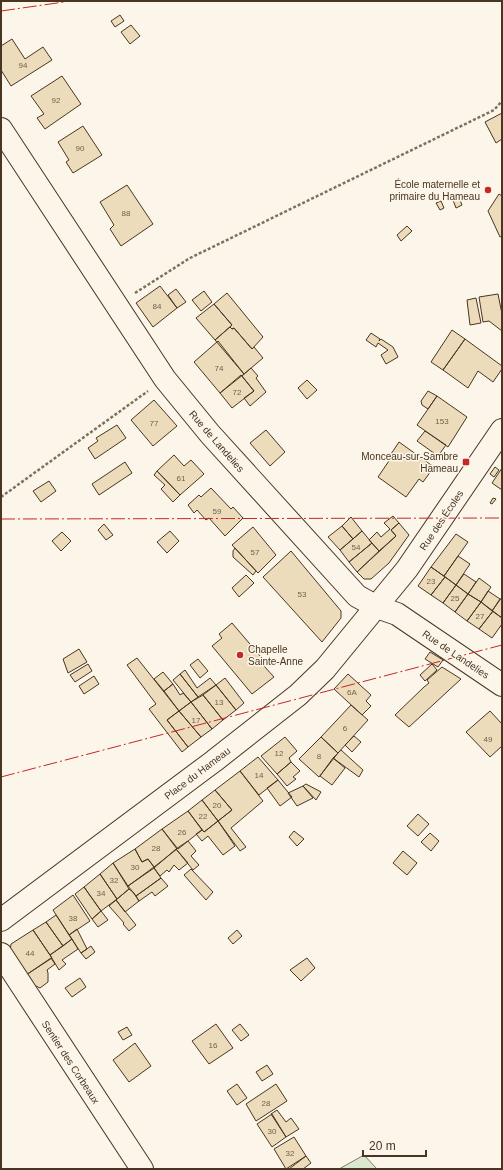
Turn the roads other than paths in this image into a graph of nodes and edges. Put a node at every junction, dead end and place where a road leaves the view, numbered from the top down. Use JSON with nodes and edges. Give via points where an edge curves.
{"nodes":[{"id":1,"x":1,"y":129,"type":"edge"},
{"id":2,"x":502,"y":430,"type":"edge"},
{"id":3,"x":376,"y":607,"type":"junction"},
{"id":4,"x":502,"y":685,"type":"edge"},
{"id":5,"x":1,"y":920,"type":"edge"},
{"id":6,"x":1,"y":954,"type":"edge"},
{"id":7,"x":142,"y":1169,"type":"edge"}],
"edges":[{"from":1,"to":3,"type":"street","name":"Rue de Landelies","via":[[165,379],[210,434],[357,596]]},
{"from":2,"to":3,"type":"street","name":"Rue des Écoles","via":[[407,569]]},
{"from":3,"to":4,"type":"street","name":"Rue de Landelies","via":[[397,614]]},
{"from":3,"to":5,"type":"street","name":"Place du Hameau","via":[[325,669],[298,696]]},
{"from":6,"to":7,"type":"street","name":"Sentier des Corbeaux"}]}
